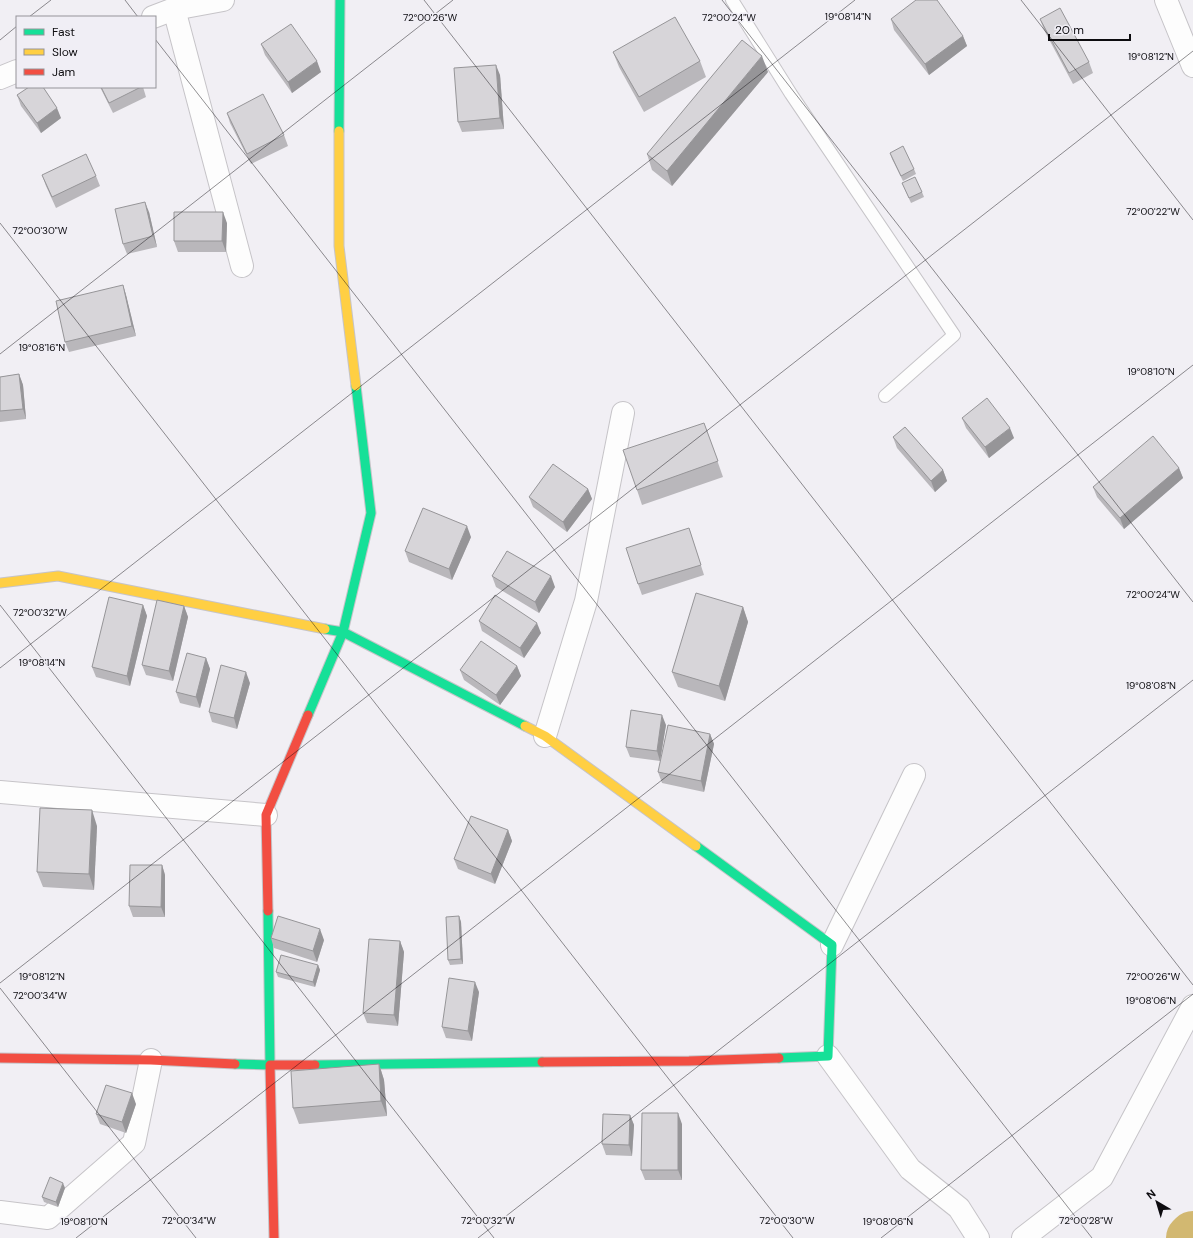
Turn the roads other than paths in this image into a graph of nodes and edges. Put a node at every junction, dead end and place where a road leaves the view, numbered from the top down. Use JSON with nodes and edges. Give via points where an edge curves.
{"nodes":[{"id":1,"x":223,"y":0,"type":"edge"},
{"id":2,"x":340,"y":0,"type":"edge"},
{"id":3,"x":732,"y":0,"type":"edge"},
{"id":4,"x":1166,"y":0,"type":"edge"},
{"id":5,"x":174,"y":9,"type":"junction"},
{"id":6,"x":156,"y":16,"type":"edge"},
{"id":7,"x":1193,"y":66,"type":"edge"},
{"id":8,"x":16,"y":71,"type":"edge"},
{"id":9,"x":0,"y":78,"type":"edge"},
{"id":10,"x":242,"y":266,"type":"dead end"},
{"id":11,"x":885,"y":396,"type":"dead end"},
{"id":12,"x":623,"y":413,"type":"dead end"},
{"id":13,"x":0,"y":583,"type":"edge"},
{"id":14,"x":343,"y":632,"type":"junction"},
{"id":15,"x":545,"y":736,"type":"junction"},
{"id":16,"x":914,"y":775,"type":"dead end"},
{"id":17,"x":0,"y":792,"type":"edge"},
{"id":18,"x":266,"y":815,"type":"junction"},
{"id":19,"x":832,"y":945,"type":"junction"},
{"id":20,"x":1193,"y":1006,"type":"edge"},
{"id":21,"x":828,"y":1056,"type":"junction"},
{"id":22,"x":0,"y":1058,"type":"edge"},
{"id":23,"x":151,"y":1060,"type":"junction"},
{"id":24,"x":270,"y":1065,"type":"junction"},
{"id":25,"x":0,"y":1212,"type":"edge"},
{"id":26,"x":274,"y":1238,"type":"edge"},
{"id":27,"x":978,"y":1238,"type":"edge"},
{"id":28,"x":1022,"y":1238,"type":"edge"}],
"edges":[{"from":1,"to":5,"type":"street"},
{"from":2,"to":14,"type":"street","via":[[339,246],[371,512]]},
{"from":3,"to":11,"type":"lane","via":[[791,94],[954,334]]},
{"from":4,"to":7,"type":"street"},
{"from":5,"to":6,"type":"street"},
{"from":5,"to":10,"type":"street"},
{"from":8,"to":9,"type":"street"},
{"from":12,"to":15,"type":"street","via":[[586,601]]},
{"from":13,"to":14,"type":"street","via":[[58,576]]},
{"from":14,"to":15,"type":"street"},
{"from":14,"to":18,"type":"street"},
{"from":15,"to":19,"type":"street"},
{"from":16,"to":19,"type":"street"},
{"from":17,"to":18,"type":"street"},
{"from":18,"to":24,"type":"street"},
{"from":19,"to":21,"type":"street"},
{"from":20,"to":28,"type":"street","via":[[1102,1177]]},
{"from":21,"to":24,"type":"street","via":[[689,1061]]},
{"from":21,"to":27,"type":"street","via":[[910,1169],[959,1208]]},
{"from":22,"to":23,"type":"street"},
{"from":23,"to":24,"type":"street"},
{"from":23,"to":25,"type":"street","via":[[134,1143],[48,1218]]},
{"from":24,"to":26,"type":"street"}]}
